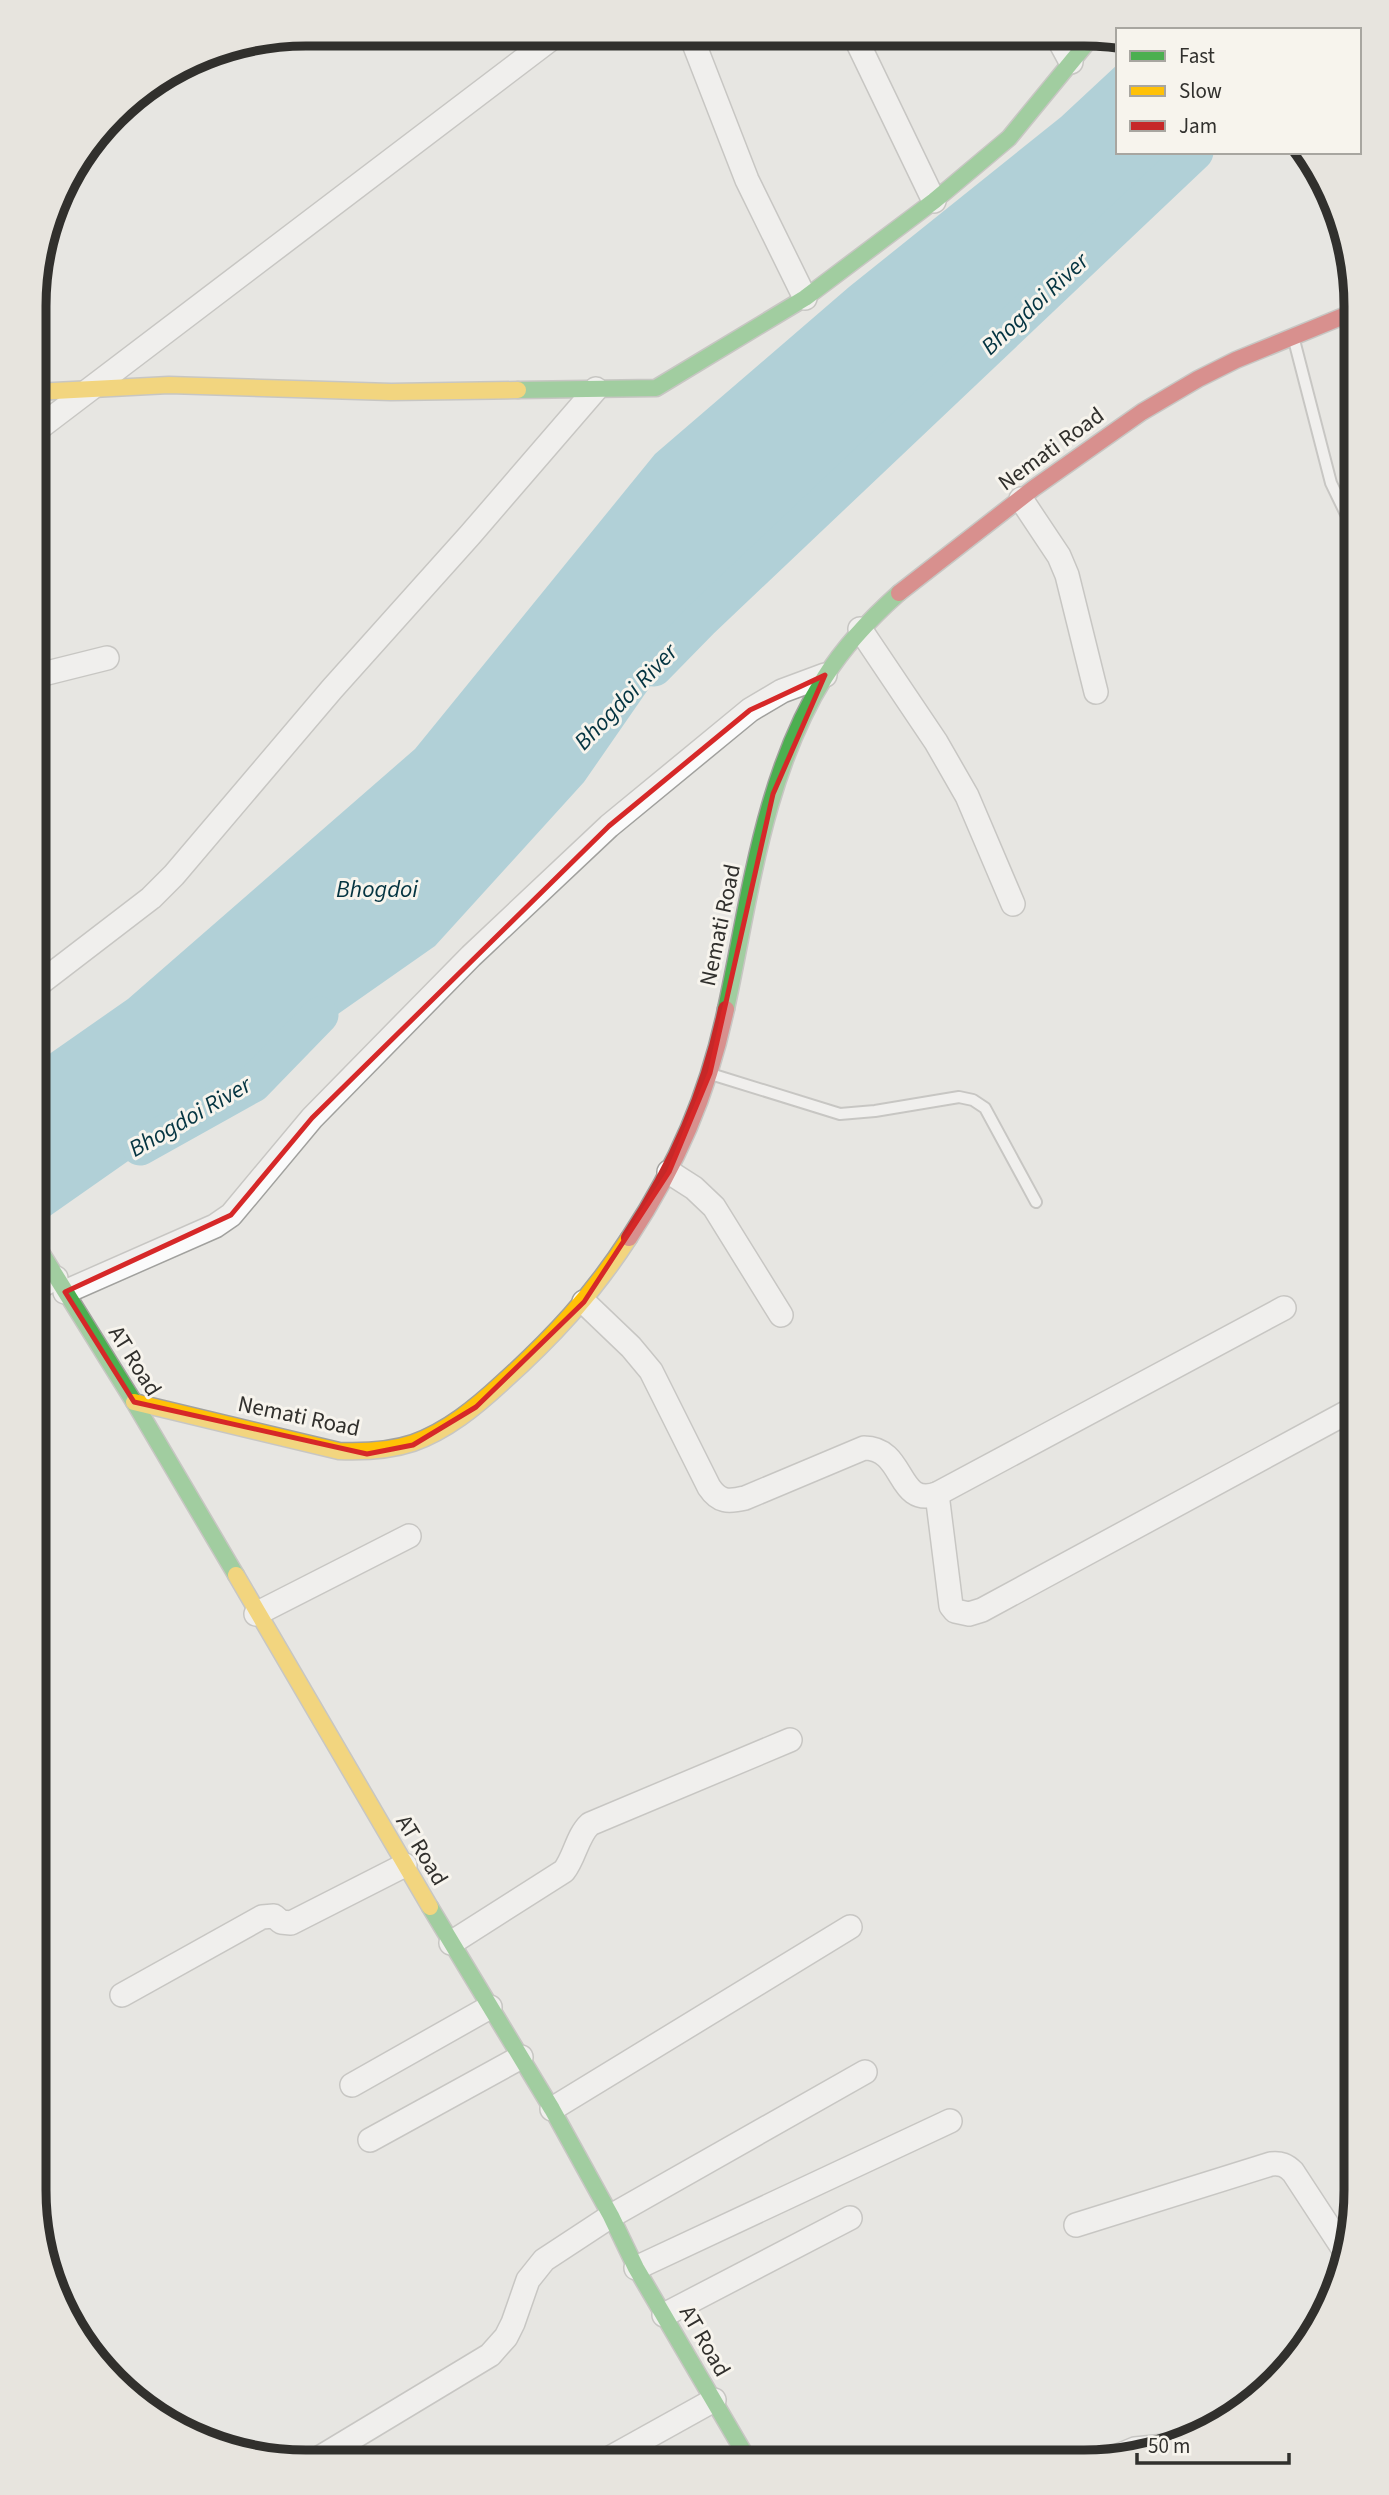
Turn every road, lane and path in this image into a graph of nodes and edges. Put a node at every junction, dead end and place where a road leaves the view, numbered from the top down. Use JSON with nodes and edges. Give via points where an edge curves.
{"nodes":[{"id":1,"x":542,"y":46,"type":"edge"},
{"id":2,"x":695,"y":46,"type":"edge"},
{"id":3,"x":859,"y":46,"type":"edge"},
{"id":4,"x":1062,"y":46,"type":"edge"},
{"id":5,"x":1084,"y":46,"type":"edge"},
{"id":6,"x":1071,"y":62,"type":"junction"},
{"id":7,"x":934,"y":201,"type":"junction"},
{"id":8,"x":805,"y":298,"type":"junction"},
{"id":9,"x":1344,"y":316,"type":"edge"},
{"id":10,"x":1293,"y":337,"type":"junction"},
{"id":11,"x":596,"y":389,"type":"junction"},
{"id":12,"x":87,"y":391,"type":"junction"},
{"id":13,"x":46,"y":392,"type":"edge"},
{"id":14,"x":46,"y":422,"type":"edge"},
{"id":15,"x":1021,"y":499,"type":"junction"},
{"id":16,"x":1344,"y":510,"type":"edge"},
{"id":17,"x":860,"y":629,"type":"junction"},
{"id":18,"x":107,"y":658,"type":"dead end"},
{"id":19,"x":46,"y":674,"type":"edge"},
{"id":20,"x":825,"y":676,"type":"junction"},
{"id":21,"x":1096,"y":692,"type":"dead end"},
{"id":22,"x":1013,"y":904,"type":"dead end"},
{"id":23,"x":46,"y":978,"type":"edge"},
{"id":24,"x":710,"y":1073,"type":"junction"},
{"id":25,"x":669,"y":1172,"type":"junction"},
{"id":26,"x":1036,"y":1202,"type":"dead end"},
{"id":27,"x":46,"y":1261,"type":"edge"},
{"id":28,"x":57,"y":1279,"type":"junction"},
{"id":29,"x":46,"y":1284,"type":"edge"},
{"id":30,"x":584,"y":1302,"type":"junction"},
{"id":31,"x":1284,"y":1308,"type":"dead end"},
{"id":32,"x":781,"y":1315,"type":"dead end"},
{"id":33,"x":134,"y":1402,"type":"junction"},
{"id":34,"x":1344,"y":1414,"type":"edge"},
{"id":35,"x":937,"y":1494,"type":"junction"},
{"id":36,"x":409,"y":1535,"type":"dead end"},
{"id":37,"x":256,"y":1614,"type":"junction"},
{"id":38,"x":790,"y":1740,"type":"dead end"},
{"id":39,"x":405,"y":1866,"type":"junction"},
{"id":40,"x":850,"y":1927,"type":"dead end"},
{"id":41,"x":450,"y":1943,"type":"junction"},
{"id":42,"x":122,"y":1995,"type":"dead end"},
{"id":43,"x":490,"y":2007,"type":"junction"},
{"id":44,"x":521,"y":2057,"type":"junction"},
{"id":45,"x":865,"y":2072,"type":"dead end"},
{"id":46,"x":352,"y":2085,"type":"dead end"},
{"id":47,"x":552,"y":2109,"type":"junction"},
{"id":48,"x":950,"y":2121,"type":"dead end"},
{"id":49,"x":370,"y":2140,"type":"dead end"},
{"id":50,"x":611,"y":2216,"type":"junction"},
{"id":51,"x":850,"y":2218,"type":"dead end"},
{"id":52,"x":1076,"y":2225,"type":"dead end"},
{"id":53,"x":1339,"y":2242,"type":"edge"},
{"id":54,"x":636,"y":2268,"type":"junction"},
{"id":55,"x":664,"y":2315,"type":"junction"},
{"id":56,"x":713,"y":2400,"type":"junction"},
{"id":57,"x":331,"y":2450,"type":"edge"},
{"id":58,"x":624,"y":2450,"type":"edge"},
{"id":59,"x":743,"y":2450,"type":"edge"}],
"edges":[{"from":1,"to":12,"type":"street"},
{"from":2,"to":8,"type":"street","via":[[747,180]]},
{"from":3,"to":7,"type":"street"},
{"from":4,"to":6,"type":"street"},
{"from":5,"to":6,"type":"street"},
{"from":6,"to":7,"type":"street","via":[[1009,138]]},
{"from":7,"to":8,"type":"street"},
{"from":8,"to":11,"type":"street","via":[[666,384]]},
{"from":9,"to":10,"type":"street","name":"Nemati Road"},
{"from":10,"to":15,"type":"street","name":"Nemati Road","via":[[1199,378],[1091,445]]},
{"from":10,"to":16,"type":"lane","via":[[1331,483]]},
{"from":11,"to":12,"type":"street","via":[[391,392],[169,385]]},
{"from":11,"to":23,"type":"street","via":[[174,875]]},
{"from":12,"to":13,"type":"street"},
{"from":12,"to":14,"type":"street"},
{"from":15,"to":17,"type":"street","name":"Nemati Road","via":[[911,582]]},
{"from":15,"to":21,"type":"street","via":[[1067,575]]},
{"from":17,"to":20,"type":"street","name":"Nemati Road"},
{"from":17,"to":22,"type":"street","via":[[967,796]]},
{"from":18,"to":19,"type":"street"},
{"from":20,"to":24,"type":"street","name":"Nemati Road","via":[[794,738],[774,794]]},
{"from":20,"to":28,"type":"street","via":[[782,691],[750,710],[609,825],[471,956],[312,1118],[231,1215],[215,1226]]},
{"from":24,"to":25,"type":"street","name":"Nemati Road"},
{"from":24,"to":26,"type":"lane","via":[[840,1114],[958,1097],[973,1100],[985,1108]]},
{"from":25,"to":30,"type":"street","name":"Nemati Road"},
{"from":25,"to":32,"type":"street","via":[[714,1207]]},
{"from":27,"to":28,"type":"street","name":"AT Road"},
{"from":28,"to":29,"type":"street"},
{"from":28,"to":33,"type":"street","name":"AT Road"},
{"from":30,"to":33,"type":"street","name":"Nemati Road","via":[[476,1408],[414,1445],[367,1454],[339,1451]]},
{"from":30,"to":35,"type":"street","via":[[651,1371],[709,1487],[722,1501],[745,1498],[864,1448],[885,1453],[917,1496]]},
{"from":31,"to":35,"type":"street"},
{"from":33,"to":37,"type":"street","name":"AT Road"},
{"from":34,"to":35,"type":"street","via":[[969,1614],[951,1606]]},
{"from":36,"to":37,"type":"street"},
{"from":37,"to":39,"type":"street","name":"AT Road"},
{"from":38,"to":41,"type":"street","via":[[590,1825],[564,1871]]},
{"from":39,"to":41,"type":"street","name":"AT Road"},
{"from":39,"to":42,"type":"street","via":[[291,1923],[262,1917]]},
{"from":40,"to":47,"type":"street"},
{"from":41,"to":43,"type":"street","name":"AT Road"},
{"from":43,"to":44,"type":"street","name":"AT Road"},
{"from":43,"to":46,"type":"street"},
{"from":44,"to":47,"type":"street","name":"AT Road"},
{"from":44,"to":49,"type":"street"},
{"from":45,"to":50,"type":"street"},
{"from":47,"to":50,"type":"street","name":"AT Road"},
{"from":48,"to":54,"type":"street"},
{"from":50,"to":54,"type":"street","name":"AT Road"},
{"from":50,"to":57,"type":"street","via":[[534,2269],[506,2337],[490,2354]]},
{"from":51,"to":55,"type":"street"},
{"from":52,"to":53,"type":"street","via":[[1278,2163],[1293,2172]]},
{"from":54,"to":55,"type":"street","name":"AT Road"},
{"from":55,"to":56,"type":"street","name":"AT Road"},
{"from":56,"to":58,"type":"street"},
{"from":56,"to":59,"type":"street","name":"AT Road"}]}
